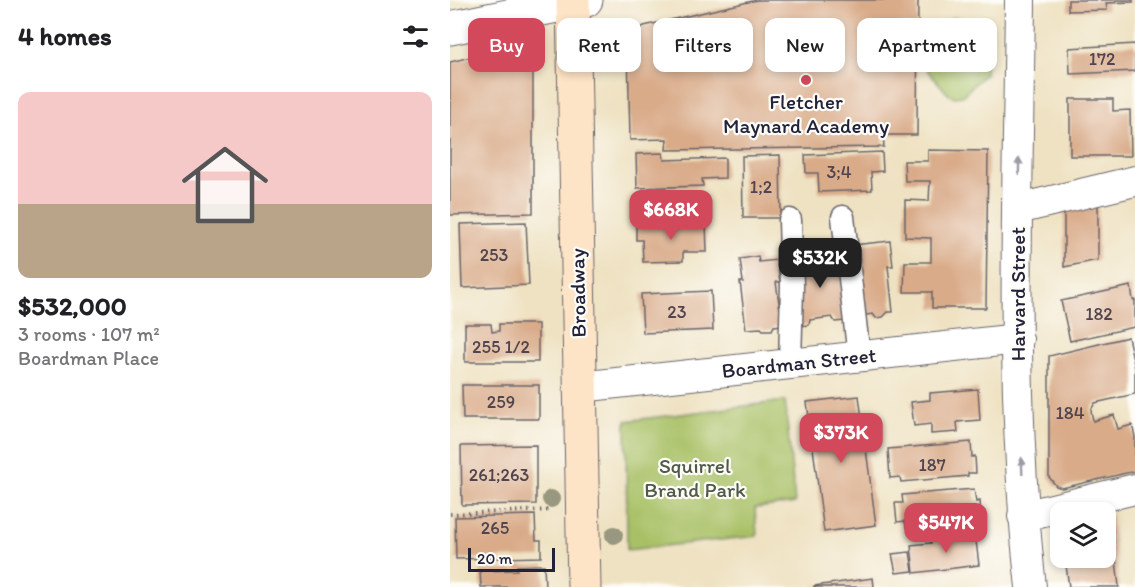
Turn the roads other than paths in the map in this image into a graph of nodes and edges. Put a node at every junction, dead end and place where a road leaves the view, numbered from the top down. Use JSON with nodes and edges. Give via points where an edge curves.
{"nodes":[{"id":1,"x":1020,"y":0,"type":"edge"},
{"id":2,"x":577,"y":1,"type":"edge"},
{"id":3,"x":450,"y":28,"type":"edge"},
{"id":4,"x":1135,"y":181,"type":"edge"},
{"id":5,"x":1018,"y":209,"type":"junction"},
{"id":6,"x":843,"y":217,"type":"dead end"},
{"id":7,"x":790,"y":220,"type":"dead end"},
{"id":8,"x":1018,"y":339,"type":"junction"},
{"id":9,"x":859,"y":357,"type":"junction"},
{"id":10,"x":790,"y":364,"type":"junction"},
{"id":11,"x":580,"y":387,"type":"junction"},
{"id":12,"x":1135,"y":489,"type":"edge"},
{"id":13,"x":1023,"y":516,"type":"junction"},
{"id":14,"x":584,"y":587,"type":"edge"},
{"id":15,"x":1031,"y":587,"type":"edge"}],
"edges":[{"from":5,"to":1,"type":"street","name":"Harvard Street","one_way":true},
{"from":2,"to":3,"type":"street"},
{"from":2,"to":11,"type":"main road","name":"Broadway"},
{"from":4,"to":5,"type":"street"},
{"from":5,"to":8,"type":"street","name":"Harvard Street"},
{"from":6,"to":9,"type":"street"},
{"from":7,"to":10,"type":"street"},
{"from":8,"to":9,"type":"street","name":"Boardman Street"},
{"from":13,"to":8,"type":"street","name":"Harvard Street","one_way":true},
{"from":9,"to":10,"type":"street","name":"Boardman Street"},
{"from":10,"to":11,"type":"street","name":"Boardman Street"},
{"from":11,"to":14,"type":"main road","name":"Broadway"},
{"from":12,"to":13,"type":"street"},
{"from":13,"to":15,"type":"street","name":"Harvard Street"}]}
